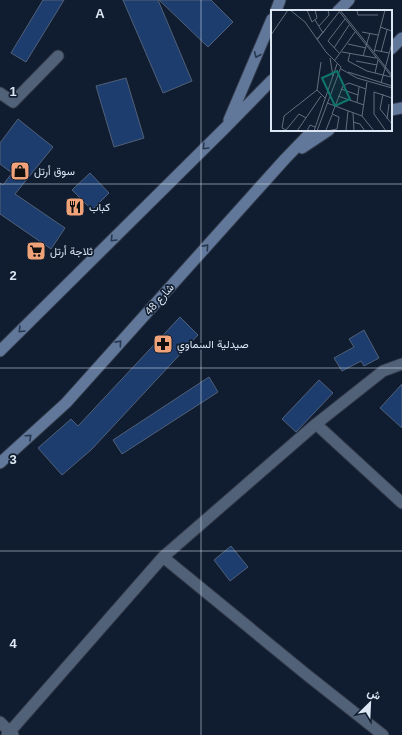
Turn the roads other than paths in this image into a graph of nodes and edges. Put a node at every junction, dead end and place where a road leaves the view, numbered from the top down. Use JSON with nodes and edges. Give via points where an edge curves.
{"nodes":[{"id":1,"x":280,"y":0,"type":"edge"},
{"id":2,"x":349,"y":0,"type":"edge"},
{"id":3,"x":276,"y":10,"type":"edge"},
{"id":4,"x":339,"y":10,"type":"edge"},
{"id":5,"x":271,"y":21,"type":"edge"},
{"id":6,"x":402,"y":38,"type":"edge"},
{"id":7,"x":392,"y":48,"type":"edge"},
{"id":8,"x":58,"y":56,"type":"dead end"},
{"id":9,"x":271,"y":81,"type":"edge"},
{"id":10,"x":0,"y":93,"type":"edge"},
{"id":11,"x":402,"y":108,"type":"edge"},
{"id":12,"x":392,"y":110,"type":"edge"},
{"id":13,"x":226,"y":127,"type":"junction"},
{"id":14,"x":312,"y":131,"type":"edge"},
{"id":15,"x":327,"y":131,"type":"edge"},
{"id":16,"x":285,"y":159,"type":"junction"},
{"id":17,"x":0,"y":351,"type":"edge"},
{"id":18,"x":402,"y":364,"type":"edge"},
{"id":19,"x":316,"y":424,"type":"junction"},
{"id":20,"x":0,"y":463,"type":"edge"},
{"id":21,"x":402,"y":503,"type":"edge"},
{"id":22,"x":162,"y":557,"type":"junction"},
{"id":23,"x":0,"y":722,"type":"edge"},
{"id":24,"x":10,"y":734,"type":"edge"},
{"id":25,"x":383,"y":735,"type":"edge"}],
"edges":[{"from":1,"to":3,"type":"main road"},
{"from":2,"to":4,"type":"main road"},
{"from":5,"to":13,"type":"main road","one_way":true},
{"from":6,"to":7,"type":"main road"},
{"from":8,"to":10,"type":"street","via":[[13,102]]},
{"from":9,"to":13,"type":"main road"},
{"from":11,"to":12,"type":"main road"},
{"from":13,"to":17,"type":"main road","one_way":true},
{"from":14,"to":16,"type":"main road","name":"شارع 48"},
{"from":15,"to":16,"type":"main road"},
{"from":20,"to":16,"type":"main road","name":"شارع 48","one_way":true,"via":[[66,403]]},
{"from":18,"to":19,"type":"street","via":[[382,370]]},
{"from":19,"to":21,"type":"street"},
{"from":19,"to":22,"type":"street"},
{"from":22,"to":24,"type":"street"},
{"from":22,"to":25,"type":"street"},
{"from":23,"to":24,"type":"street"}]}
